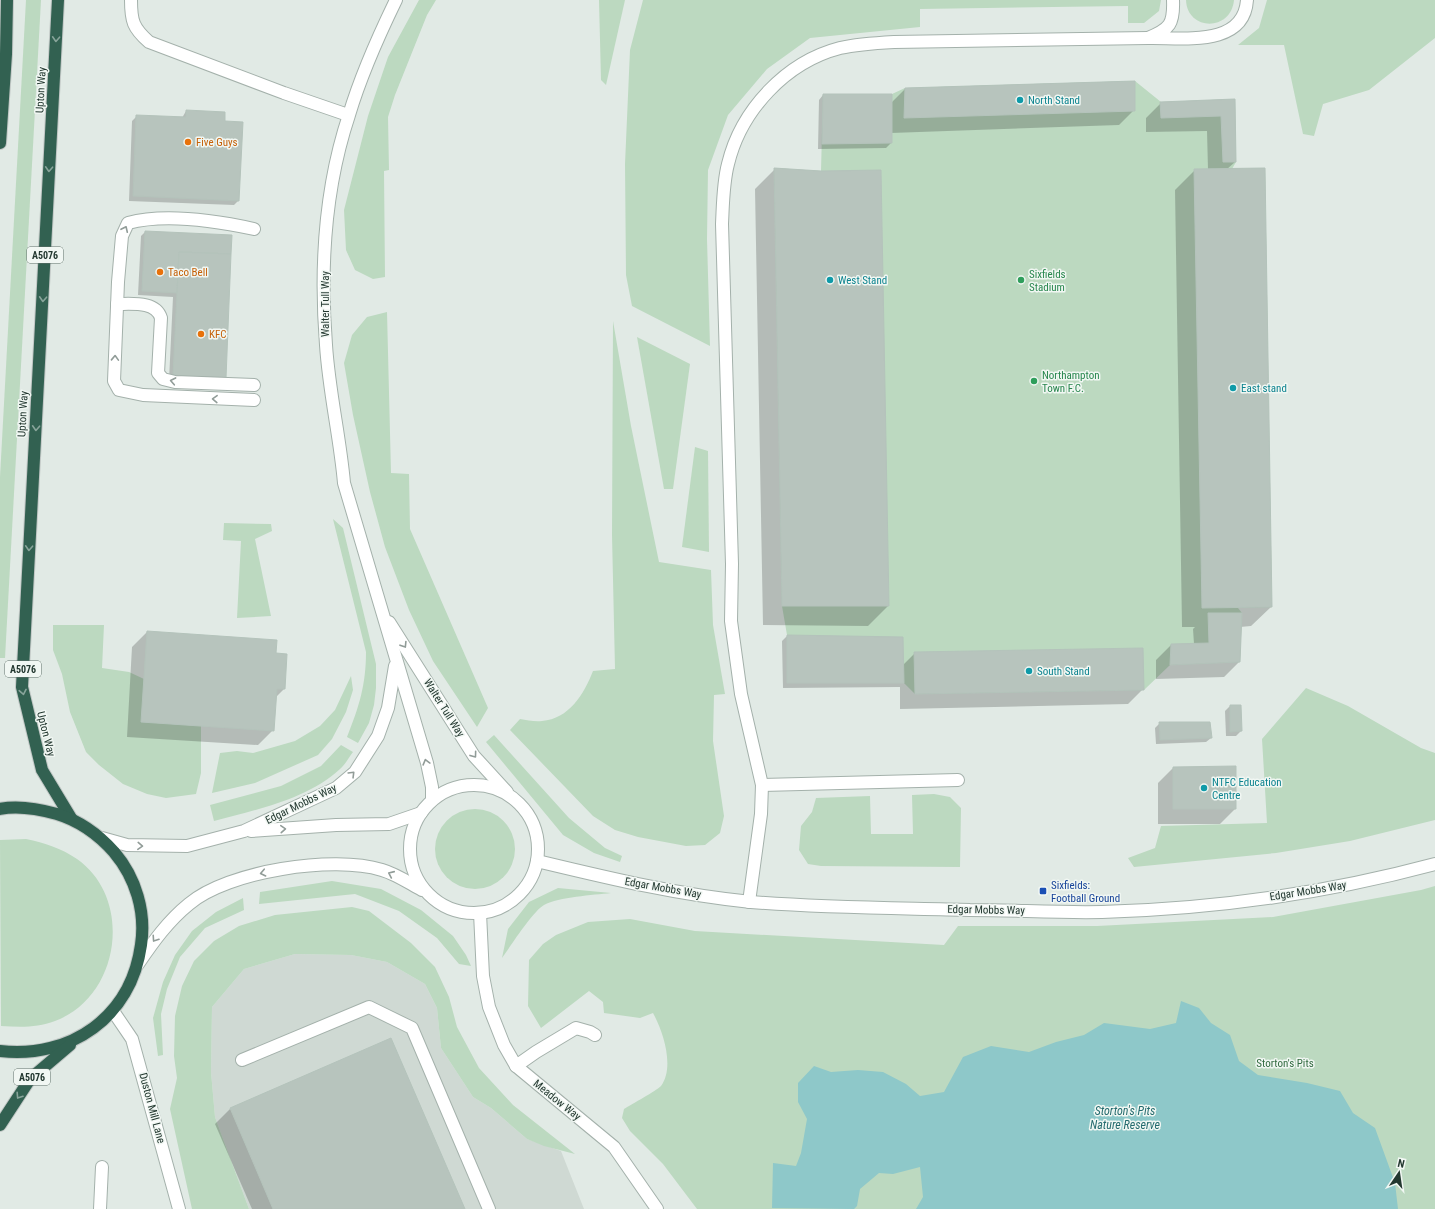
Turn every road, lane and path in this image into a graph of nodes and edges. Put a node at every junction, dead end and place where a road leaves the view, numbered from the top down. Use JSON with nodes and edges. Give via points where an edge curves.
{"nodes":[{"id":1,"x":8,"y":0,"type":"edge"},
{"id":2,"x":58,"y":0,"type":"edge"},
{"id":3,"x":131,"y":0,"type":"edge"},
{"id":4,"x":396,"y":0,"type":"edge"},
{"id":5,"x":1173,"y":0,"type":"edge"},
{"id":6,"x":1247,"y":0,"type":"edge"},
{"id":7,"x":1148,"y":38,"type":"junction"},
{"id":8,"x":348,"y":115,"type":"junction"},
{"id":9,"x":0,"y":143,"type":"edge"},
{"id":10,"x":254,"y":229,"type":"dead end"},
{"id":11,"x":117,"y":304,"type":"junction"},
{"id":12,"x":254,"y":385,"type":"dead end"},
{"id":13,"x":254,"y":400,"type":"dead end"},
{"id":14,"x":383,"y":612,"type":"junction"},
{"id":15,"x":396,"y":661,"type":"junction"},
{"id":16,"x":958,"y":780,"type":"dead end"},
{"id":17,"x":762,"y":785,"type":"junction"},
{"id":18,"x":512,"y":798,"type":"junction"},
{"id":19,"x":432,"y":800,"type":"junction"},
{"id":20,"x":0,"y":809,"type":"edge"},
{"id":21,"x":421,"y":813,"type":"junction"},
{"id":22,"x":71,"y":818,"type":"junction"},
{"id":23,"x":244,"y":831,"type":"junction"},
{"id":24,"x":102,"y":838,"type":"junction"},
{"id":25,"x":537,"y":861,"type":"junction"},
{"id":26,"x":1435,"y":864,"type":"edge"},
{"id":27,"x":425,"y":892,"type":"junction"},
{"id":28,"x":749,"y":902,"type":"junction"},
{"id":29,"x":480,"y":913,"type":"junction"},
{"id":30,"x":138,"y":964,"type":"junction"},
{"id":31,"x":113,"y":1011,"type":"junction"},
{"id":32,"x":595,"y":1035,"type":"dead end"},
{"id":33,"x":76,"y":1039,"type":"junction"},
{"id":34,"x":0,"y":1051,"type":"edge"},
{"id":35,"x":242,"y":1060,"type":"dead end"},
{"id":36,"x":516,"y":1066,"type":"junction"},
{"id":37,"x":0,"y":1125,"type":"edge"},
{"id":38,"x":102,"y":1167,"type":"dead end"},
{"id":39,"x":100,"y":1209,"type":"edge"},
{"id":40,"x":179,"y":1209,"type":"edge"},
{"id":41,"x":489,"y":1209,"type":"edge"},
{"id":42,"x":657,"y":1209,"type":"edge"}],
"edges":[{"from":1,"to":9,"type":"highway"},
{"from":2,"to":22,"type":"highway","name":"Upton Way","number":"A5076","one_way":true,"via":[[22,687],[42,770]]},
{"from":3,"to":8,"type":"street","via":[[131,18],[138,33],[149,42]]},
{"from":4,"to":8,"type":"street","name":"Walter Tull Way","via":[[372,49]]},
{"from":5,"to":7,"type":"street","via":[[1172,21],[1168,28]]},
{"from":6,"to":7,"type":"street","via":[[1243,17],[1226,33],[1214,37]]},
{"from":7,"to":17,"type":"street","via":[[861,44],[818,56],[798,66],[776,84],[744,122],[727,164],[722,224],[732,564],[731,621],[740,694]]},
{"from":8,"to":14,"type":"street","name":"Walter Tull Way","via":[[328,214],[324,292],[326,345],[344,483]]},
{"from":11,"to":10,"type":"street","one_way":true,"via":[[122,236],[128,223],[144,218],[218,221]]},
{"from":12,"to":11,"type":"street","one_way":true,"via":[[175,382],[163,379],[158,373],[162,318],[159,311],[153,307]]},
{"from":13,"to":11,"type":"street","one_way":true,"via":[[143,396],[119,390],[114,381]]},
{"from":14,"to":15,"type":"street","name":"Walter Tull Way"},
{"from":14,"to":18,"type":"street","name":"Walter Tull Way","one_way":true,"via":[[474,756]]},
{"from":19,"to":15,"type":"street","name":"Walter Tull Way","one_way":true,"via":[[427,763]]},
{"from":23,"to":15,"type":"street","name":"Edgar Mobbs Way","one_way":true,"via":[[336,788],[355,772],[378,736],[388,708]]},
{"from":16,"to":17,"type":"street"},
{"from":17,"to":28,"type":"street","via":[[761,814]]},
{"from":18,"to":19,"type":"street","via":[[500,790],[472,785],[444,792]]},
{"from":18,"to":25,"type":"street","via":[[525,812],[536,835]]},
{"from":19,"to":21,"type":"street"},
{"from":20,"to":22,"type":"highway","via":[[39,809]]},
{"from":23,"to":21,"type":"street","name":"Edgar Mobbs Way","one_way":true,"via":[[390,824]]},
{"from":21,"to":27,"type":"street","via":[[413,827],[410,861],[416,878]]},
{"from":22,"to":24,"type":"highway"},
{"from":24,"to":23,"type":"street","name":"Edgar Mobbs Way","one_way":true,"via":[[128,845],[187,846]]},
{"from":24,"to":30,"type":"highway","via":[[124,864],[138,896],[143,930]]},
{"from":25,"to":28,"type":"street","name":"Edgar Mobbs Way","via":[[648,886]]},
{"from":25,"to":29,"type":"street","via":[[534,873],[525,888],[513,900],[497,909]]},
{"from":26,"to":28,"type":"street","name":"Edgar Mobbs Way","via":[[1362,882],[1292,894],[1166,909],[1100,912],[888,908]]},
{"from":27,"to":29,"type":"street","via":[[441,904],[460,912]]},
{"from":27,"to":30,"type":"street","one_way":true,"via":[[382,870],[354,864],[288,868],[251,876],[221,885],[190,903],[163,928]]},
{"from":29,"to":36,"type":"street","name":"Meadow Way","via":[[483,976],[488,1007]]},
{"from":30,"to":31,"type":"highway","via":[[128,989]]},
{"from":31,"to":33,"type":"highway","via":[[96,1027]]},
{"from":31,"to":40,"type":"street","name":"Duston Mill Lane","via":[[132,1039]]},
{"from":32,"to":36,"type":"street","via":[[576,1028]]},
{"from":33,"to":34,"type":"highway","via":[[49,1049],[20,1053]]},
{"from":33,"to":37,"type":"highway","number":"A5076","one_way":true,"via":[[30,1080]]},
{"from":35,"to":41,"type":"street","via":[[369,1007],[412,1028]]},
{"from":36,"to":42,"type":"street","name":"Meadow Way","via":[[614,1147]]},
{"from":38,"to":39,"type":"street"}]}
